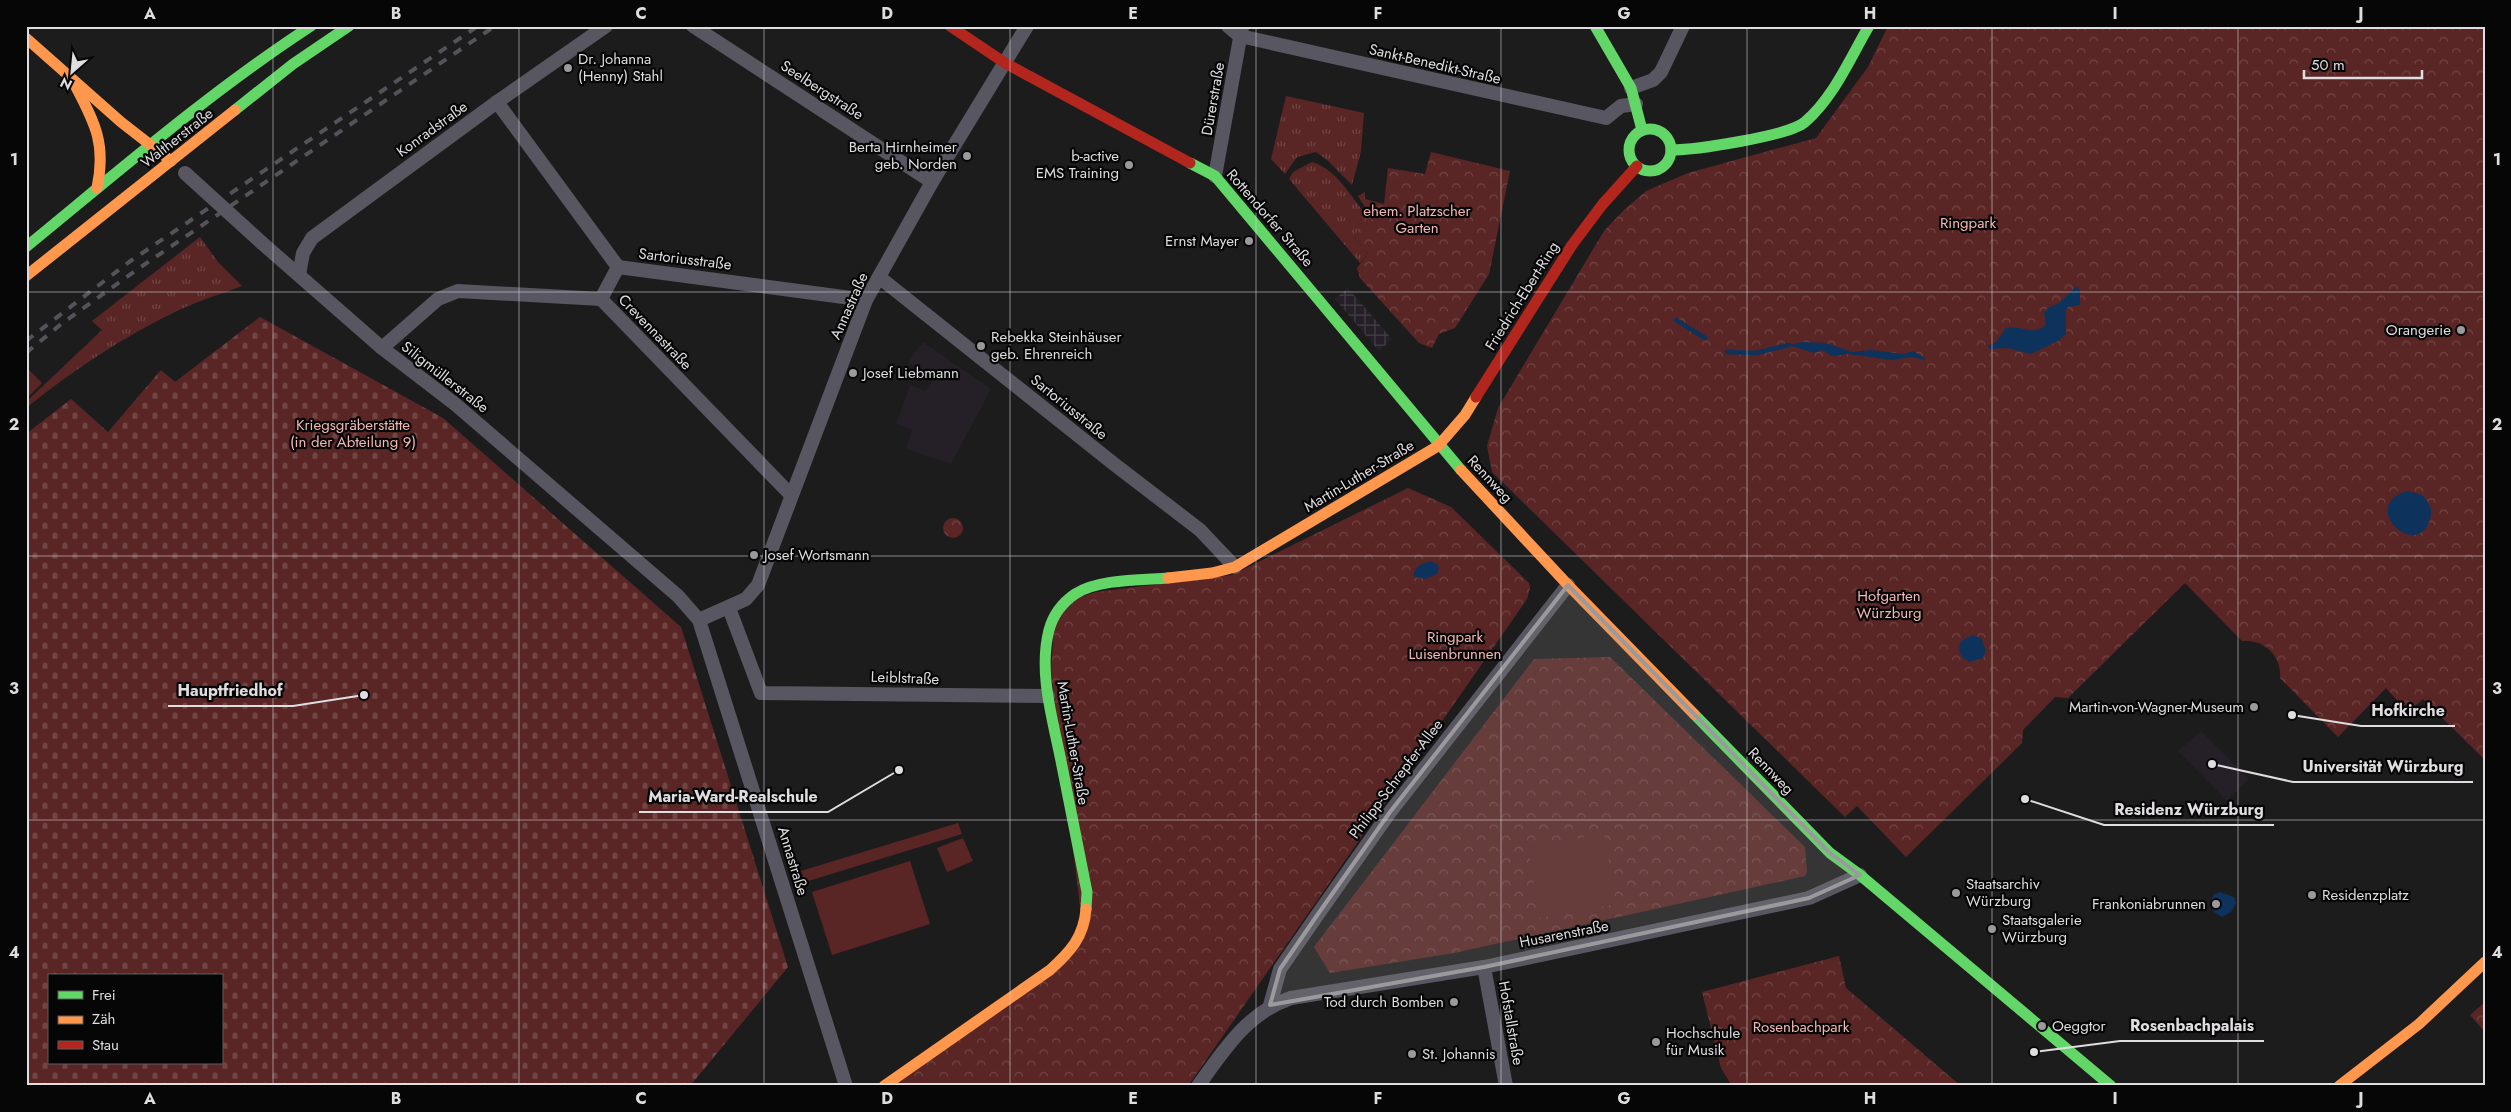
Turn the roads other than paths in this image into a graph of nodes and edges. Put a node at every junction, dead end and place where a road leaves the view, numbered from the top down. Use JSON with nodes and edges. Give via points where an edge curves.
{"nodes":[{"id":1,"x":311,"y":26,"type":"edge"},
{"id":2,"x":349,"y":26,"type":"edge"},
{"id":3,"x":606,"y":26,"type":"edge"},
{"id":4,"x":693,"y":26,"type":"edge"},
{"id":5,"x":950,"y":26,"type":"edge"},
{"id":6,"x":1026,"y":26,"type":"edge"},
{"id":7,"x":1228,"y":26,"type":"edge"},
{"id":8,"x":1595,"y":26,"type":"edge"},
{"id":9,"x":1683,"y":26,"type":"edge"},
{"id":10,"x":1869,"y":26,"type":"edge"},
{"id":11,"x":1241,"y":31,"type":"edge"},
{"id":12,"x":26,"y":38,"type":"edge"},
{"id":13,"x":1005,"y":63,"type":"junction"},
{"id":14,"x":72,"y":80,"type":"junction"},
{"id":15,"x":1631,"y":88,"type":"junction"},
{"id":16,"x":497,"y":102,"type":"junction"},
{"id":17,"x":1636,"y":104,"type":"junction"},
{"id":18,"x":1642,"y":130,"type":"junction"},
{"id":19,"x":152,"y":146,"type":"junction"},
{"id":20,"x":1671,"y":150,"type":"junction"},
{"id":21,"x":171,"y":161,"type":"junction"},
{"id":22,"x":1637,"y":166,"type":"junction"},
{"id":23,"x":1215,"y":176,"type":"junction"},
{"id":24,"x":932,"y":182,"type":"junction"},
{"id":25,"x":97,"y":188,"type":"junction"},
{"id":26,"x":26,"y":248,"type":"edge"},
{"id":27,"x":618,"y":267,"type":"junction"},
{"id":28,"x":299,"y":275,"type":"junction"},
{"id":29,"x":26,"y":276,"type":"edge"},
{"id":30,"x":880,"y":277,"type":"junction"},
{"id":31,"x":601,"y":299,"type":"junction"},
{"id":32,"x":866,"y":300,"type":"junction"},
{"id":33,"x":382,"y":348,"type":"junction"},
{"id":34,"x":1438,"y":446,"type":"junction"},
{"id":35,"x":792,"y":495,"type":"junction"},
{"id":36,"x":1235,"y":567,"type":"junction"},
{"id":37,"x":1568,"y":585,"type":"junction"},
{"id":38,"x":729,"y":608,"type":"junction"},
{"id":39,"x":698,"y":620,"type":"junction"},
{"id":40,"x":1048,"y":696,"type":"junction"},
{"id":41,"x":1860,"y":875,"type":"junction"},
{"id":42,"x":2485,"y":962,"type":"edge"},
{"id":43,"x":1484,"y":967,"type":"junction"},
{"id":44,"x":1270,"y":1005,"type":"junction"},
{"id":45,"x":846,"y":1086,"type":"edge"},
{"id":46,"x":884,"y":1086,"type":"edge"},
{"id":47,"x":1198,"y":1086,"type":"edge"},
{"id":48,"x":1506,"y":1086,"type":"edge"},
{"id":49,"x":2111,"y":1086,"type":"edge"},
{"id":50,"x":2338,"y":1086,"type":"edge"}],
"edges":[{"from":1,"to":19,"type":"main road","name":"Waltherstraße","via":[[266,56]]},
{"from":2,"to":21,"type":"main road","name":"Waltherstraße","via":[[293,64]]},
{"from":3,"to":16,"type":"street","name":"Konradstraße"},
{"from":4,"to":24,"type":"street","name":"Seelbergstraße"},
{"from":5,"to":13,"type":"main road","name":"Rottendorfer Straße"},
{"from":6,"to":13,"type":"street","name":"Annastraße"},
{"from":7,"to":11,"type":"street","name":"Sankt-Benedikt-Straße"},
{"from":8,"to":15,"type":"main road"},
{"from":9,"to":15,"type":"street","via":[[1661,72],[1653,80]]},
{"from":10,"to":20,"type":"main road","via":[[1828,96],[1804,123],[1773,134]]},
{"from":11,"to":17,"type":"street","name":"Sankt-Benedikt-Straße","via":[[1606,118],[1621,106]]},
{"from":11,"to":23,"type":"street","name":"Dürerstraße"},
{"from":12,"to":14,"type":"main road"},
{"from":13,"to":23,"type":"main road","name":"Rottendorfer Straße"},
{"from":13,"to":24,"type":"street","name":"Annastraße"},
{"from":14,"to":19,"type":"main road"},
{"from":14,"to":25,"type":"main road","via":[[101,134],[103,155]]},
{"from":15,"to":17,"type":"main road"},
{"from":16,"to":27,"type":"street"},
{"from":16,"to":28,"type":"street","name":"Konradstraße","via":[[312,238],[303,253]]},
{"from":17,"to":18,"type":"main road"},
{"from":18,"to":20,"type":"main road","via":[[1656,129],[1662,133],[1668,138]]},
{"from":18,"to":22,"type":"main road","via":[[1629,146],[1629,153]]},
{"from":19,"to":21,"type":"main road"},
{"from":19,"to":25,"type":"main road","name":"Waltherstraße"},
{"from":20,"to":22,"type":"main road","via":[[1669,160],[1658,170]]},
{"from":21,"to":28,"type":"street","name":"Siligmüllerstraße","bridge":true},
{"from":21,"to":29,"type":"main road","name":"Waltherstraße"},
{"from":22,"to":34,"type":"main road","name":"Friedrich-Ebert-Ring","via":[[1572,245],[1465,416]]},
{"from":23,"to":34,"type":"main road","name":"Rottendorfer Straße"},
{"from":24,"to":30,"type":"street","name":"Annastraße"},
{"from":25,"to":26,"type":"main road","name":"Waltherstraße"},
{"from":27,"to":31,"type":"street","name":"Crevennastraße"},
{"from":27,"to":32,"type":"street","name":"Sartoriusstraße"},
{"from":28,"to":33,"type":"street","name":"Siligmüllerstraße"},
{"from":30,"to":32,"type":"street","name":"Annastraße"},
{"from":30,"to":36,"type":"street","name":"Sartoriusstraße","via":[[1200,530]]},
{"from":31,"to":33,"type":"street","via":[[458,291],[438,299]]},
{"from":31,"to":35,"type":"street","name":"Crevennastraße"},
{"from":32,"to":35,"type":"street","name":"Annastraße"},
{"from":33,"to":39,"type":"street","name":"Siligmüllerstraße","via":[[469,416],[678,596]]},
{"from":34,"to":36,"type":"main road","name":"Martin-Luther-Straße"},
{"from":34,"to":37,"type":"main road","name":"Rennweg"},
{"from":35,"to":38,"type":"street","name":"Annastraße","via":[[758,585],[746,599]]},
{"from":36,"to":40,"type":"main road","name":"Martin-Luther-Straße","via":[[1212,573],[1095,585],[1067,598],[1048,632]]},
{"from":37,"to":41,"type":"main road","name":"Rennweg","via":[[1830,853]]},
{"from":37,"to":44,"type":"street","name":"Philipp-Schrepfer-Allee","via":[[1396,805],[1323,906],[1280,969]]},
{"from":38,"to":39,"type":"street","name":"Annastraße"},
{"from":38,"to":40,"type":"street","name":"Leiblstraße","via":[[761,693]]},
{"from":39,"to":45,"type":"street","name":"Annastraße"},
{"from":40,"to":46,"type":"main road","name":"Martin-Luther-Straße","via":[[1087,892],[1084,930],[1070,952],[1050,970]]},
{"from":41,"to":43,"type":"street","name":"Husarenstraße","via":[[1809,898]]},
{"from":41,"to":49,"type":"main road","name":"Rennweg"},
{"from":42,"to":50,"type":"main road","via":[[2419,1024]]},
{"from":43,"to":44,"type":"street","name":"Husarenstraße","via":[[1291,998]]},
{"from":43,"to":48,"type":"street","name":"Hofstallstraße"},
{"from":44,"to":47,"type":"street","via":[[1244,1027]]}]}
